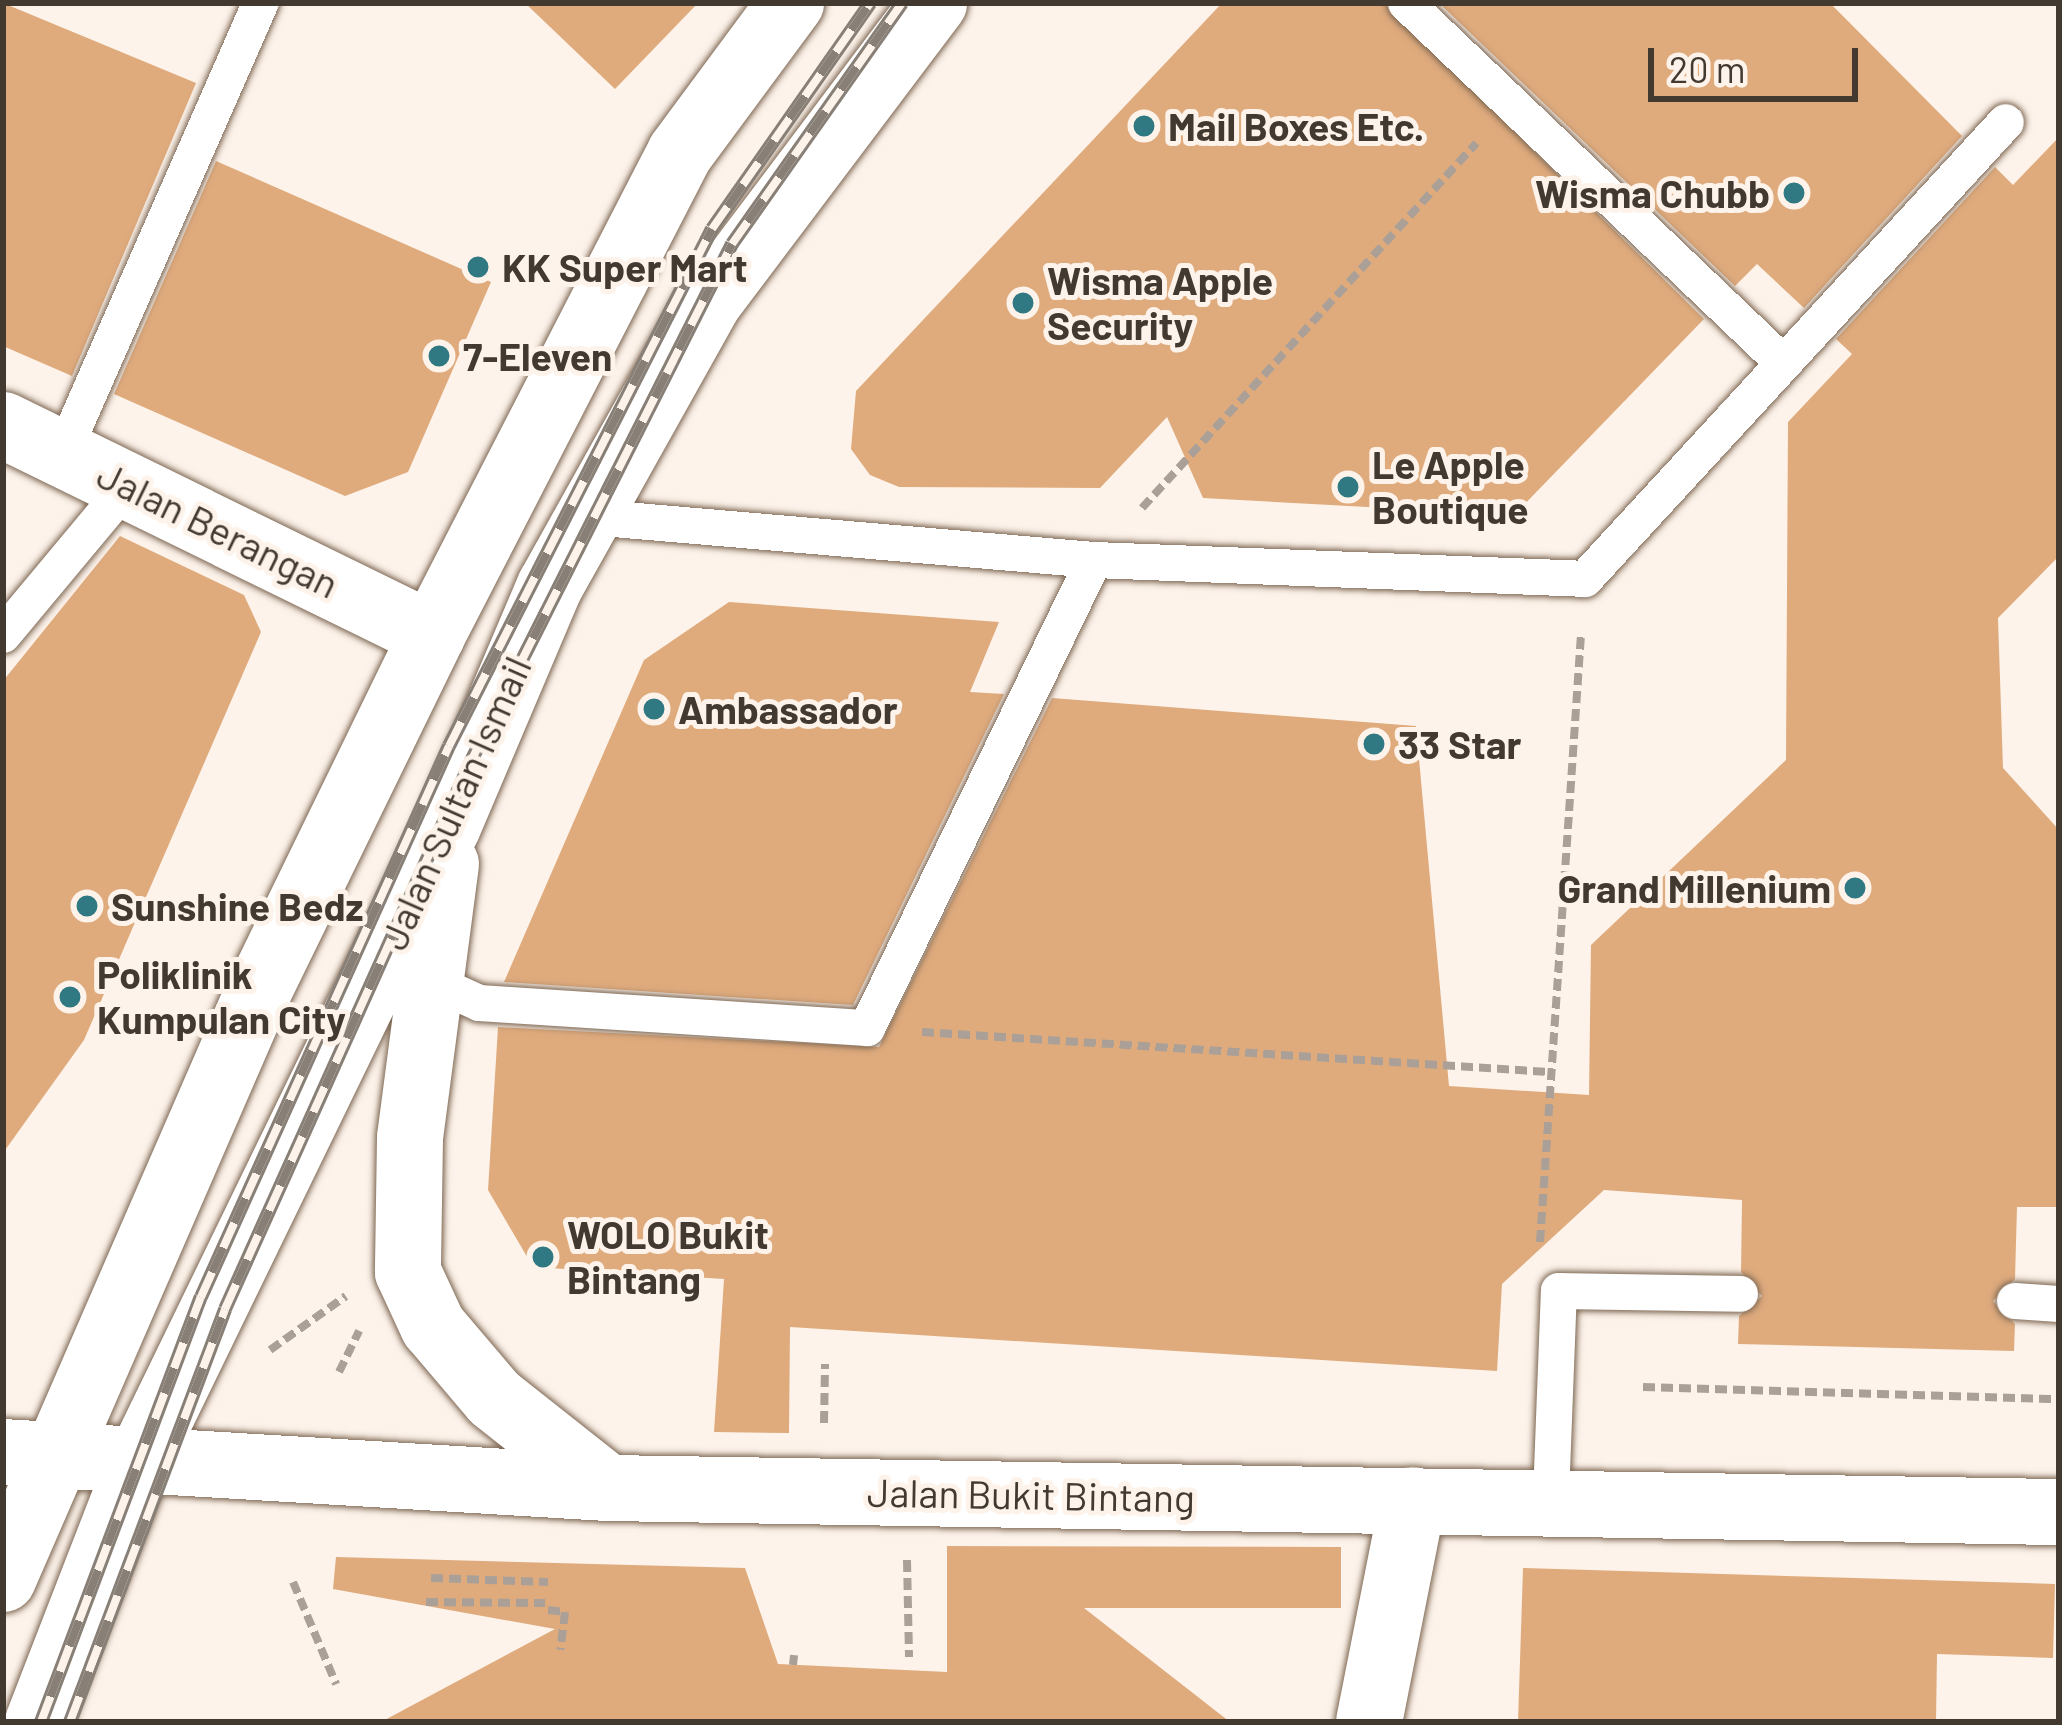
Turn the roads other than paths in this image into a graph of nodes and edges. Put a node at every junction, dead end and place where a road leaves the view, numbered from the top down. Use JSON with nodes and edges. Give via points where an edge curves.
{"nodes":[{"id":1,"x":261,"y":3,"type":"edge"},
{"id":2,"x":791,"y":3,"type":"edge"},
{"id":3,"x":934,"y":3,"type":"edge"},
{"id":4,"x":1406,"y":3,"type":"edge"},
{"id":5,"x":2006,"y":122,"type":"dead end"},
{"id":6,"x":1780,"y":359,"type":"junction"},
{"id":7,"x":3,"y":424,"type":"edge"},
{"id":8,"x":63,"y":453,"type":"junction"},
{"id":9,"x":128,"y":485,"type":"junction"},
{"id":10,"x":590,"y":517,"type":"junction"},
{"id":11,"x":1094,"y":560,"type":"junction"},
{"id":12,"x":3,"y":634,"type":"edge"},
{"id":13,"x":432,"y":635,"type":"junction"},
{"id":14,"x":448,"y":826,"type":"junction"},
{"id":15,"x":437,"y":984,"type":"junction"},
{"id":16,"x":1740,"y":1294,"type":"dead end"},
{"id":17,"x":2015,"y":1301,"type":"dead end"},
{"id":18,"x":2059,"y":1304,"type":"edge"},
{"id":19,"x":27,"y":1455,"type":"edge"},
{"id":20,"x":139,"y":1462,"type":"junction"},
{"id":21,"x":608,"y":1488,"type":"junction"},
{"id":22,"x":1551,"y":1497,"type":"junction"},
{"id":23,"x":1413,"y":1500,"type":"junction"},
{"id":24,"x":2059,"y":1512,"type":"edge"},
{"id":25,"x":3,"y":1580,"type":"edge"},
{"id":26,"x":38,"y":1722,"type":"edge"},
{"id":27,"x":1370,"y":1722,"type":"edge"}],
"edges":[{"from":1,"to":8,"type":"lane"},
{"from":2,"to":13,"type":"main road","via":[[680,153]]},
{"from":3,"to":10,"type":"main road","name":"Jalan Sultan Ismail","via":[[709,303]]},
{"from":4,"to":6,"type":"lane"},
{"from":5,"to":6,"type":"lane"},
{"from":6,"to":11,"type":"lane","via":[[1585,579]]},
{"from":7,"to":8,"type":"main road","name":"Jalan Berangan"},
{"from":8,"to":9,"type":"main road","name":"Jalan Berangan"},
{"from":9,"to":12,"type":"lane"},
{"from":9,"to":13,"type":"main road","name":"Jalan Berangan"},
{"from":10,"to":11,"type":"lane"},
{"from":10,"to":14,"type":"main road","name":"Jalan Sultan Ismail"},
{"from":11,"to":15,"type":"lane","via":[[867,1028],[479,1003]]},
{"from":13,"to":19,"type":"main road"},
{"from":14,"to":15,"type":"main road"},
{"from":14,"to":20,"type":"main road","name":"Jalan Sultan Ismail"},
{"from":15,"to":21,"type":"main road","via":[[410,1138],[408,1272],[433,1326],[494,1398]]},
{"from":16,"to":22,"type":"lane","via":[[1559,1292]]},
{"from":17,"to":18,"type":"lane"},
{"from":19,"to":20,"type":"main road","name":"Jalan Bukit Bintang"},
{"from":19,"to":25,"type":"main road"},
{"from":20,"to":21,"type":"main road","name":"Jalan Bukit Bintang"},
{"from":20,"to":26,"type":"main road","name":"Jalan Sultan Ismail"},
{"from":21,"to":23,"type":"main road","name":"Jalan Bukit Bintang"},
{"from":22,"to":23,"type":"main road","name":"Jalan Bukit Bintang"},
{"from":22,"to":24,"type":"main road","name":"Jalan Bukit Bintang"},
{"from":23,"to":27,"type":"main road"}]}
